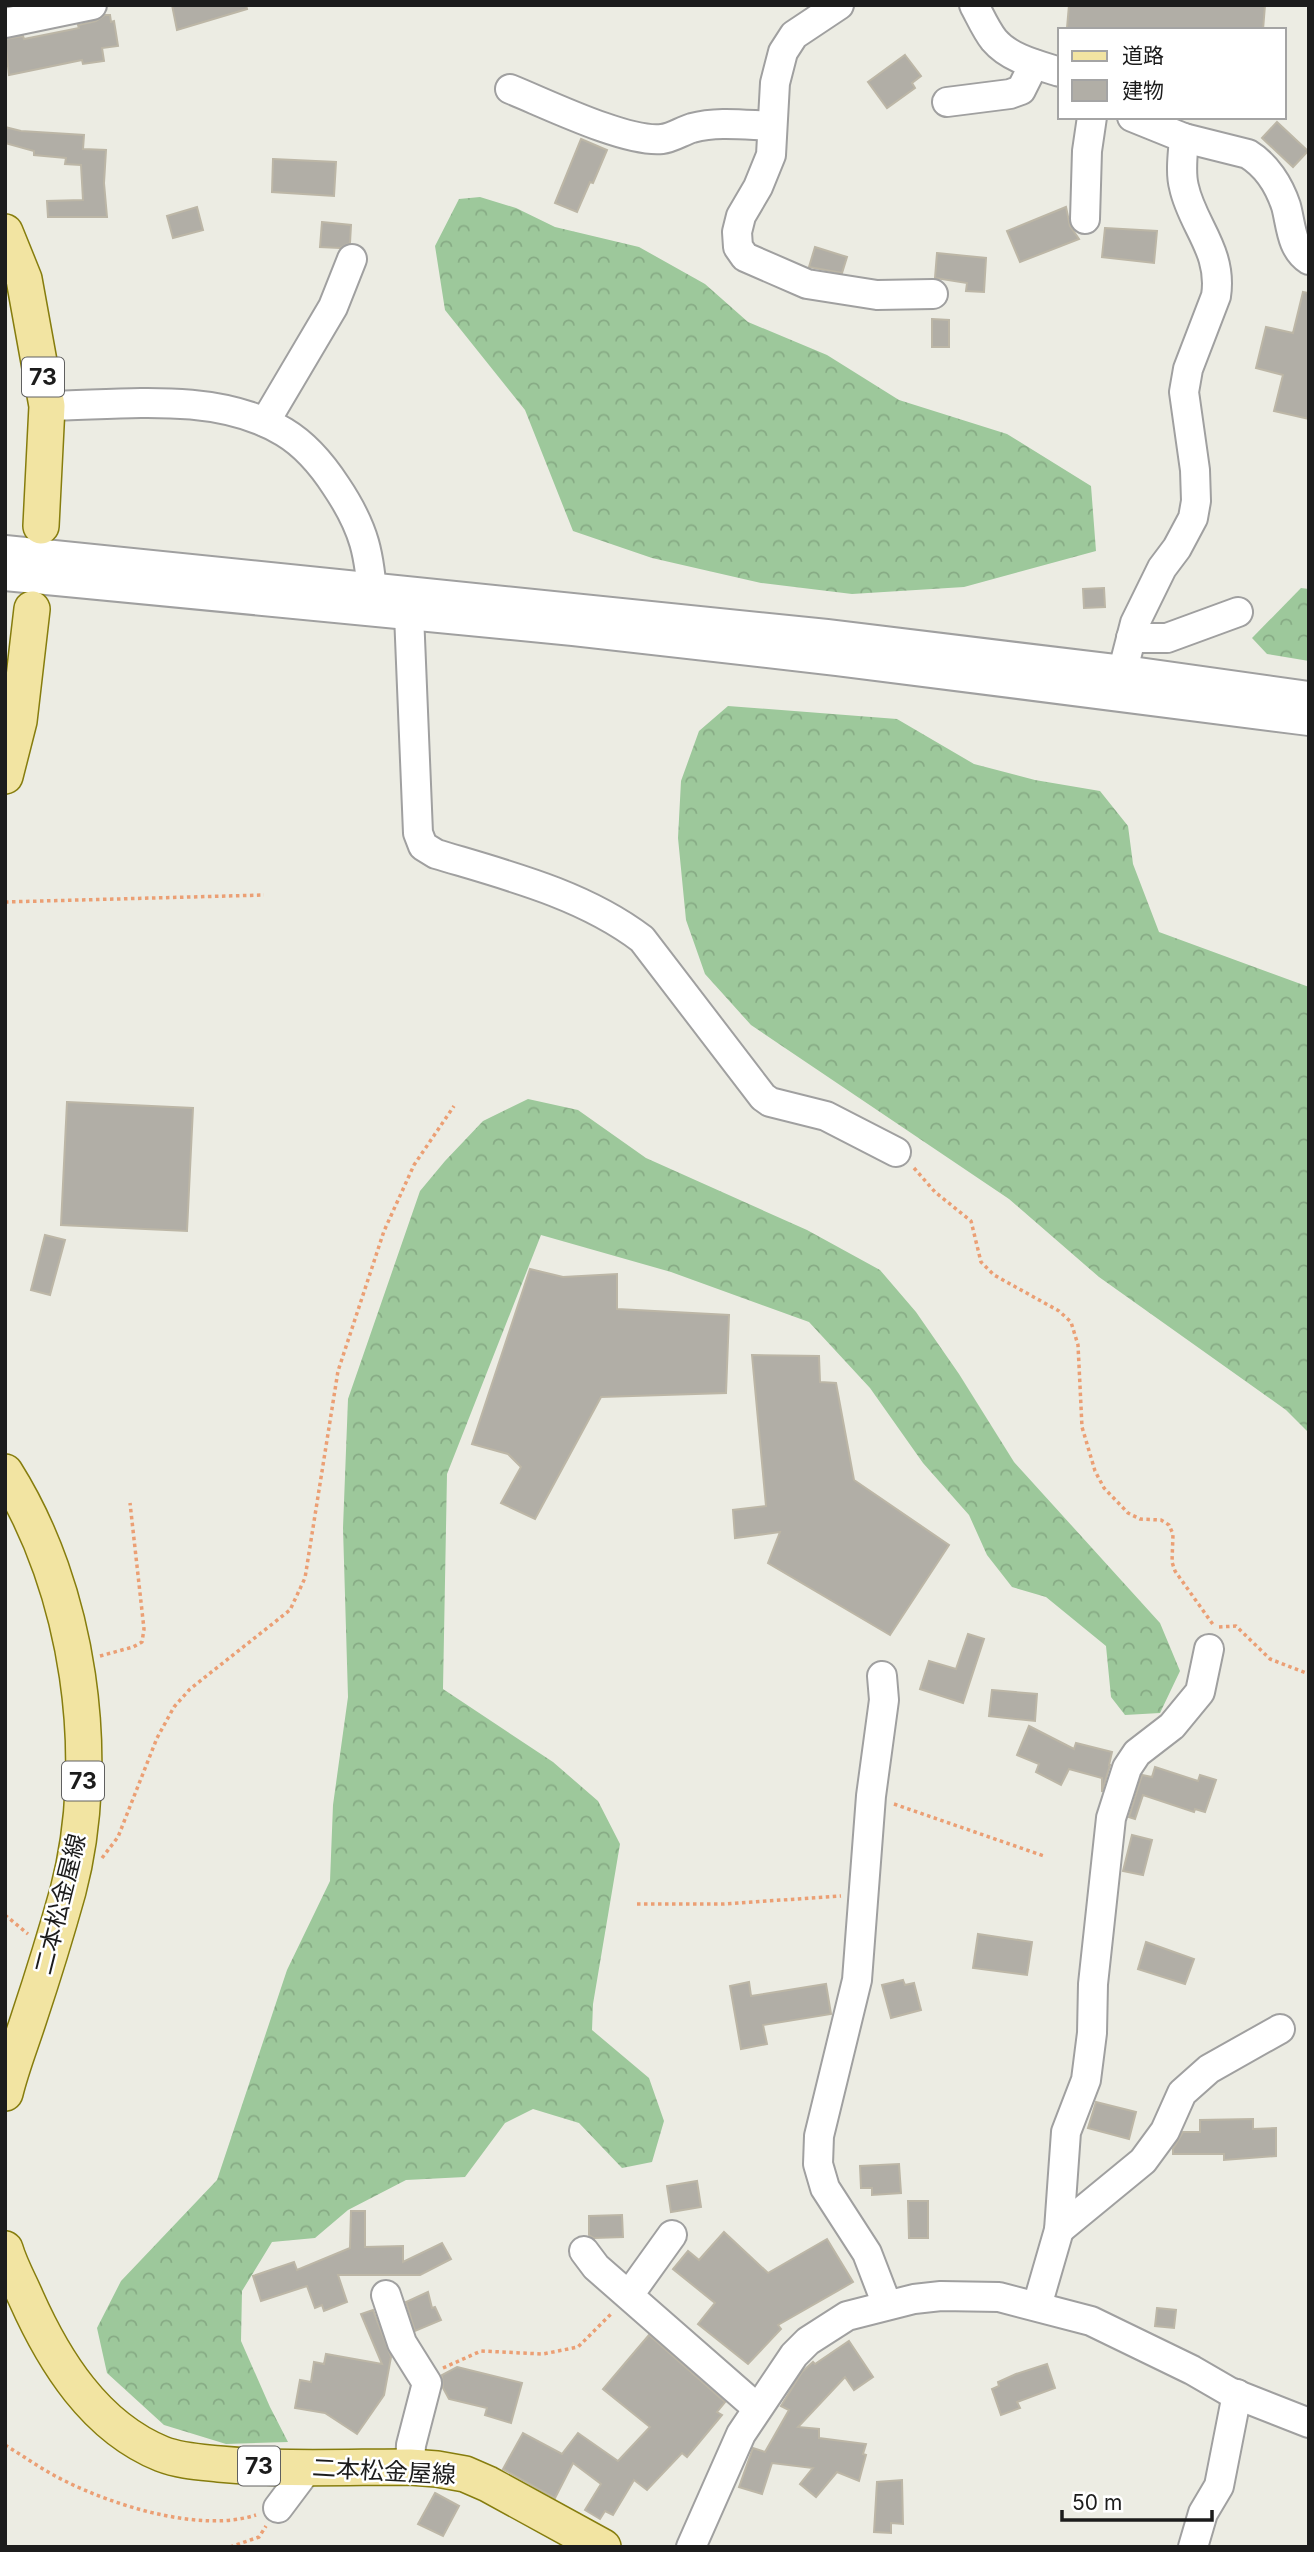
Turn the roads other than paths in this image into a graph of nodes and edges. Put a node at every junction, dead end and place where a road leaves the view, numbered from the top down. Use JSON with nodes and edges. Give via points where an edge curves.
{"nodes":[{"id":1,"x":92,"y":5,"type":"edge"},
{"id":2,"x":839,"y":5,"type":"edge"},
{"id":3,"x":974,"y":5,"type":"edge"},
{"id":4,"x":5,"y":23,"type":"edge"},
{"id":5,"x":1047,"y":68,"type":"edge"},
{"id":6,"x":510,"y":89,"type":"dead end"},
{"id":7,"x":947,"y":102,"type":"dead end"},
{"id":8,"x":1092,"y":119,"type":"edge"},
{"id":9,"x":1137,"y":119,"type":"edge"},
{"id":10,"x":772,"y":126,"type":"junction"},
{"id":11,"x":1184,"y":138,"type":"junction"},
{"id":12,"x":1086,"y":219,"type":"dead end"},
{"id":13,"x":5,"y":232,"type":"edge"},
{"id":14,"x":352,"y":259,"type":"dead end"},
{"id":15,"x":1309,"y":260,"type":"edge"},
{"id":16,"x":933,"y":294,"type":"dead end"},
{"id":17,"x":47,"y":406,"type":"junction"},
{"id":18,"x":265,"y":422,"type":"junction"},
{"id":19,"x":41,"y":526,"type":"dead end"},
{"id":20,"x":5,"y":550,"type":"edge"},
{"id":21,"x":5,"y":576,"type":"edge"},
{"id":22,"x":373,"y":599,"type":"junction"},
{"id":23,"x":32,"y":608,"type":"dead end"},
{"id":24,"x":1238,"y":612,"type":"dead end"},
{"id":25,"x":409,"y":614,"type":"junction"},
{"id":26,"x":1131,"y":638,"type":"junction"},
{"id":27,"x":1119,"y":683,"type":"junction"},
{"id":28,"x":1309,"y":696,"type":"edge"},
{"id":29,"x":1309,"y":722,"type":"edge"},
{"id":30,"x":5,"y":776,"type":"edge"},
{"id":31,"x":896,"y":1152,"type":"road end"},
{"id":32,"x":5,"y":1472,"type":"edge"},
{"id":33,"x":1212,"y":1639,"type":"road end"},
{"id":34,"x":882,"y":1676,"type":"dead end"},
{"id":35,"x":1280,"y":2029,"type":"dead end"},
{"id":36,"x":5,"y":2094,"type":"edge"},
{"id":37,"x":1059,"y":2230,"type":"junction"},
{"id":38,"x":671,"y":2235,"type":"dead end"},
{"id":39,"x":5,"y":2249,"type":"edge"},
{"id":40,"x":584,"y":2251,"type":"dead end"},
{"id":41,"x":386,"y":2295,"type":"dead end"},
{"id":42,"x":629,"y":2295,"type":"junction"},
{"id":43,"x":887,"y":2305,"type":"junction"},
{"id":44,"x":1037,"y":2306,"type":"junction"},
{"id":45,"x":1237,"y":2395,"type":"junction"},
{"id":46,"x":757,"y":2409,"type":"junction"},
{"id":47,"x":1309,"y":2423,"type":"edge"},
{"id":48,"x":410,"y":2467,"type":"junction"},
{"id":49,"x":308,"y":2468,"type":"junction"},
{"id":50,"x":278,"y":2508,"type":"road end"},
{"id":51,"x":603,"y":2547,"type":"edge"},
{"id":52,"x":691,"y":2547,"type":"edge"},
{"id":53,"x":1193,"y":2547,"type":"edge"}],
"edges":[{"from":1,"to":4,"type":"street"},
{"from":2,"to":10,"type":"street","via":[[794,35],[783,52]]},
{"from":3,"to":5,"type":"street","via":[[995,41]]},
{"from":5,"to":7,"type":"street","via":[[1010,94]]},
{"from":6,"to":10,"type":"street","via":[[589,121],[648,138],[662,139],[723,123]]},
{"from":8,"to":12,"type":"street"},
{"from":9,"to":11,"type":"street"},
{"from":10,"to":16,"type":"street","via":[[771,155],[737,232],[738,247],[745,257],[807,284],[877,295]]},
{"from":11,"to":15,"type":"street","via":[[1259,161],[1285,203],[1298,250]]},
{"from":11,"to":26,"type":"street","via":[[1184,186],[1206,236],[1218,283],[1184,392],[1196,501],[1193,518],[1162,568]]},
{"from":13,"to":17,"type":"main road","number":"73","via":[[24,279]]},
{"from":14,"to":18,"type":"street","via":[[333,307]]},
{"from":17,"to":18,"type":"street","via":[[203,406]]},
{"from":17,"to":19,"type":"main road","number":"73"},
{"from":18,"to":22,"type":"street","via":[[287,433],[324,468],[347,502],[364,536]]},
{"from":20,"to":22,"type":"street"},
{"from":21,"to":22,"type":"street"},
{"from":22,"to":25,"type":"street"},
{"from":22,"to":27,"type":"street","via":[[827,634]]},
{"from":23,"to":30,"type":"main road","via":[[19,721]]},
{"from":24,"to":26,"type":"street","via":[[1167,638]]},
{"from":25,"to":27,"type":"street","via":[[781,654]]},
{"from":25,"to":31,"type":"street","via":[[418,833],[423,846],[526,881],[617,920],[642,939],[763,1097],[826,1116]]},
{"from":26,"to":27,"type":"street"},
{"from":27,"to":28,"type":"street"},
{"from":27,"to":29,"type":"street"},
{"from":32,"to":36,"type":"main road","name":"二本松金屋線","number":"73","via":[[20,1496],[66,1618],[84,1740],[83,1804],[73,1870]]},
{"from":33,"to":37,"type":"street","via":[[1200,1692],[1127,1768],[1111,1818],[1092,2033],[1086,2080],[1066,2132]]},
{"from":34,"to":43,"type":"street","via":[[884,1700],[871,1796],[857,1980],[820,2136],[818,2164],[825,2188],[867,2253]]},
{"from":35,"to":37,"type":"street","via":[[1209,2069],[1182,2094],[1165,2131],[1143,2161]]},
{"from":37,"to":44,"type":"street"},
{"from":38,"to":42,"type":"street"},
{"from":39,"to":49,"type":"main road","name":"二本松金屋線","number":"73","via":[[41,2333],[62,2368],[116,2426],[163,2454],[192,2461]]},
{"from":40,"to":42,"type":"street"},
{"from":41,"to":48,"type":"street","via":[[402,2343],[427,2383]]},
{"from":42,"to":46,"type":"street"},
{"from":43,"to":44,"type":"street","via":[[969,2295]]},
{"from":43,"to":46,"type":"street","via":[[847,2316],[808,2341]]},
{"from":44,"to":45,"type":"street","via":[[1091,2321]]},
{"from":45,"to":47,"type":"street"},
{"from":45,"to":53,"type":"street","via":[[1219,2486],[1203,2513]]},
{"from":46,"to":52,"type":"street","via":[[741,2434]]},
{"from":48,"to":49,"type":"main road","name":"二本松金屋線","number":"73"},
{"from":48,"to":51,"type":"main road","name":"二本松金屋線","number":"73","via":[[466,2474]]},
{"from":49,"to":50,"type":"street"}]}
